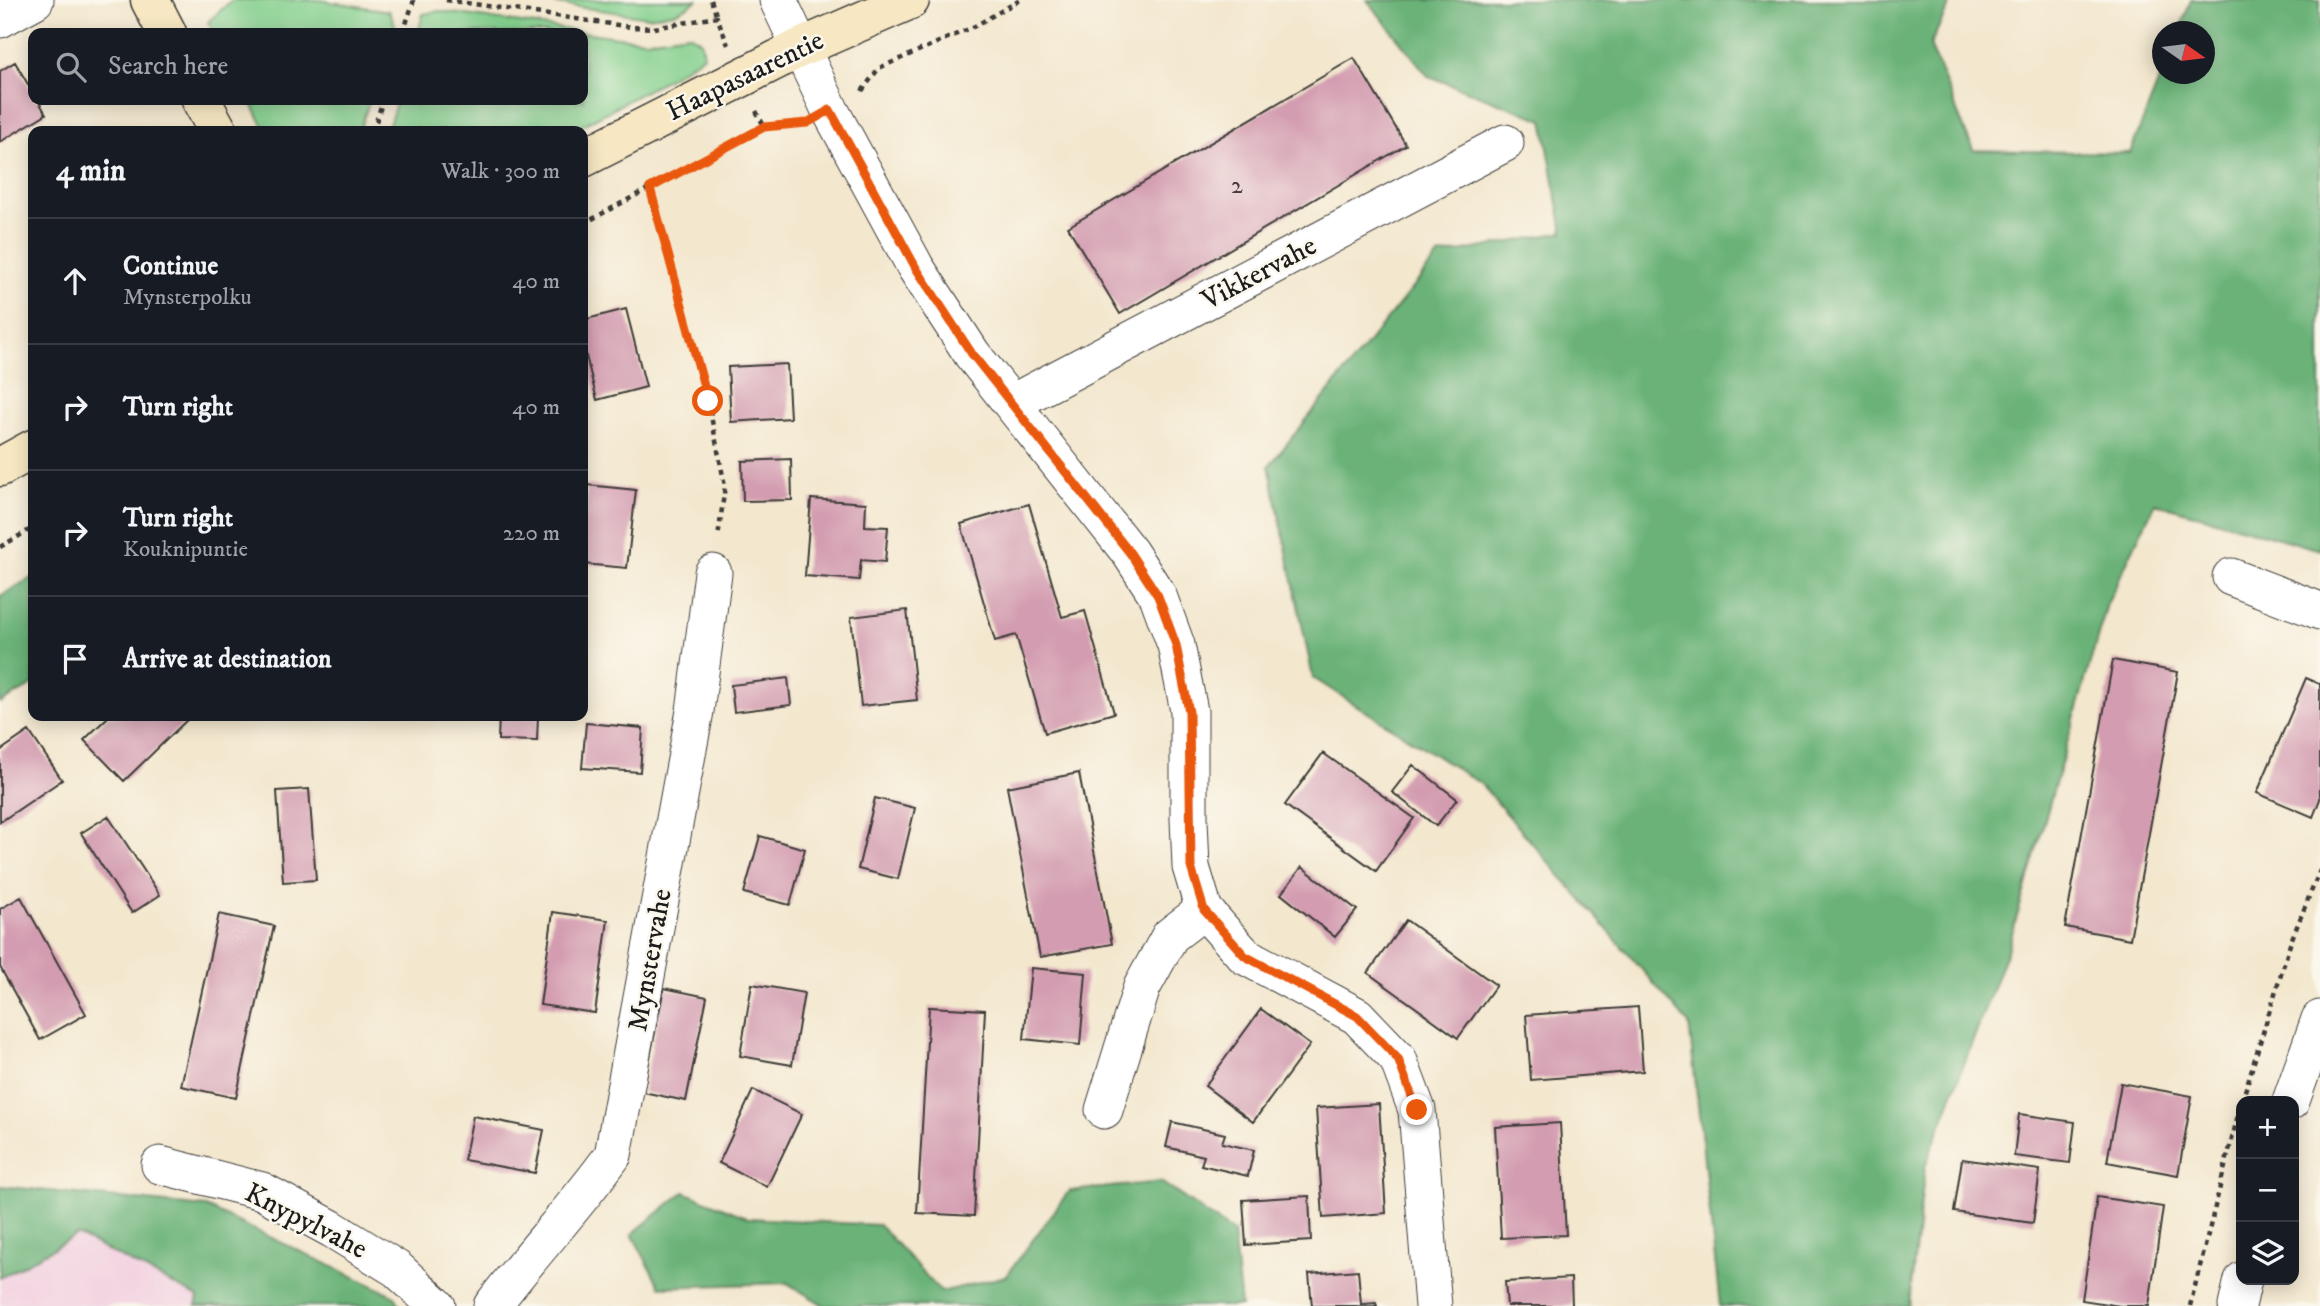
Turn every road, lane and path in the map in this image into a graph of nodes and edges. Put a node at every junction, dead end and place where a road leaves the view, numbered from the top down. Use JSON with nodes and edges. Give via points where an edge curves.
{"nodes":[{"id":1,"x":35,"y":0,"type":"edge"},
{"id":2,"x":150,"y":0,"type":"edge"},
{"id":3,"x":414,"y":0,"type":"edge"},
{"id":4,"x":446,"y":0,"type":"edge"},
{"id":5,"x":711,"y":0,"type":"edge"},
{"id":6,"x":778,"y":0,"type":"edge"},
{"id":7,"x":910,"y":0,"type":"edge"},
{"id":8,"x":1020,"y":0,"type":"edge"},
{"id":9,"x":717,"y":18,"type":"junction"},
{"id":10,"x":0,"y":19,"type":"edge"},
{"id":11,"x":164,"y":28,"type":"edge"},
{"id":12,"x":406,"y":28,"type":"edge"},
{"id":13,"x":800,"y":48,"type":"junction"},
{"id":14,"x":740,"y":77,"type":"junction"},
{"id":15,"x":204,"y":105,"type":"edge"},
{"id":16,"x":381,"y":105,"type":"edge"},
{"id":17,"x":830,"y":110,"type":"junction"},
{"id":18,"x":215,"y":126,"type":"edge"},
{"id":19,"x":375,"y":126,"type":"edge"},
{"id":20,"x":764,"y":127,"type":"junction"},
{"id":21,"x":1505,"y":143,"type":"dead end"},
{"id":22,"x":588,"y":155,"type":"edge"},
{"id":23,"x":650,"y":188,"type":"junction"},
{"id":24,"x":588,"y":220,"type":"edge"},
{"id":25,"x":1012,"y":403,"type":"junction"},
{"id":26,"x":28,"y":452,"type":"edge"},
{"id":27,"x":0,"y":467,"type":"edge"},
{"id":28,"x":28,"y":531,"type":"edge"},
{"id":29,"x":0,"y":547,"type":"edge"},
{"id":30,"x":713,"y":573,"type":"joint"},
{"id":31,"x":2231,"y":577,"type":"dead end"},
{"id":32,"x":2320,"y":611,"type":"edge"},
{"id":33,"x":2320,"y":870,"type":"edge"},
{"id":34,"x":1204,"y":910,"type":"junction"},
{"id":35,"x":2320,"y":1019,"type":"edge"},
{"id":36,"x":2244,"y":1096,"type":"edge"},
{"id":37,"x":2293,"y":1096,"type":"edge"},
{"id":38,"x":1104,"y":1110,"type":"dead end"},
{"id":39,"x":2236,"y":1126,"type":"edge"},
{"id":40,"x":160,"y":1165,"type":"dead end"},
{"id":41,"x":2242,"y":1285,"type":"edge"},
{"id":42,"x":437,"y":1306,"type":"edge"},
{"id":43,"x":492,"y":1306,"type":"edge"},
{"id":44,"x":1433,"y":1306,"type":"edge"},
{"id":45,"x":2190,"y":1306,"type":"edge"},
{"id":46,"x":2237,"y":1306,"type":"edge"}],
"edges":[{"from":1,"to":10,"type":"street"},
{"from":2,"to":11,"type":"main road"},
{"from":3,"to":12,"type":"path"},
{"from":4,"to":9,"type":"path","via":[[631,27]]},
{"from":5,"to":9,"type":"path"},
{"from":6,"to":13,"type":"street"},
{"from":7,"to":13,"type":"main road","name":"Haapasaarentie"},
{"from":8,"to":17,"type":"path","via":[[973,27],[879,68],[861,93]]},
{"from":9,"to":14,"type":"path"},
{"from":13,"to":14,"type":"main road","name":"Haapasaarentie"},
{"from":13,"to":17,"type":"street"},
{"from":14,"to":20,"type":"path"},
{"from":14,"to":22,"type":"main road","name":"Haapasaarentie"},
{"from":15,"to":18,"type":"main road"},
{"from":16,"to":19,"type":"path"},
{"from":17,"to":20,"type":"path","via":[[807,123]]},
{"from":17,"to":25,"type":"street","via":[[916,268],[972,354]]},
{"from":20,"to":23,"type":"path"},
{"from":21,"to":25,"type":"street","name":"Vikkervahe"},
{"from":23,"to":24,"type":"path"},
{"from":23,"to":30,"type":"path","via":[[708,401],[724,486]]},
{"from":25,"to":34,"type":"street","via":[[1130,553],[1158,596],[1176,645],[1189,712],[1191,867]]},
{"from":26,"to":27,"type":"main road"},
{"from":28,"to":29,"type":"path"},
{"from":30,"to":43,"type":"street","name":"Mynstervahe","via":[[695,711],[613,1155]]},
{"from":31,"to":32,"type":"street"},
{"from":33,"to":36,"type":"path","via":[[2291,941]]},
{"from":34,"to":38,"type":"street","via":[[1170,936],[1142,987]]},
{"from":34,"to":44,"type":"street","via":[[1245,956],[1357,1016],[1398,1059],[1417,1110]]},
{"from":35,"to":37,"type":"street"},
{"from":39,"to":45,"type":"path"},
{"from":40,"to":42,"type":"street","name":"Knypylvahe","via":[[262,1191],[397,1269]]},
{"from":41,"to":46,"type":"street"}]}
